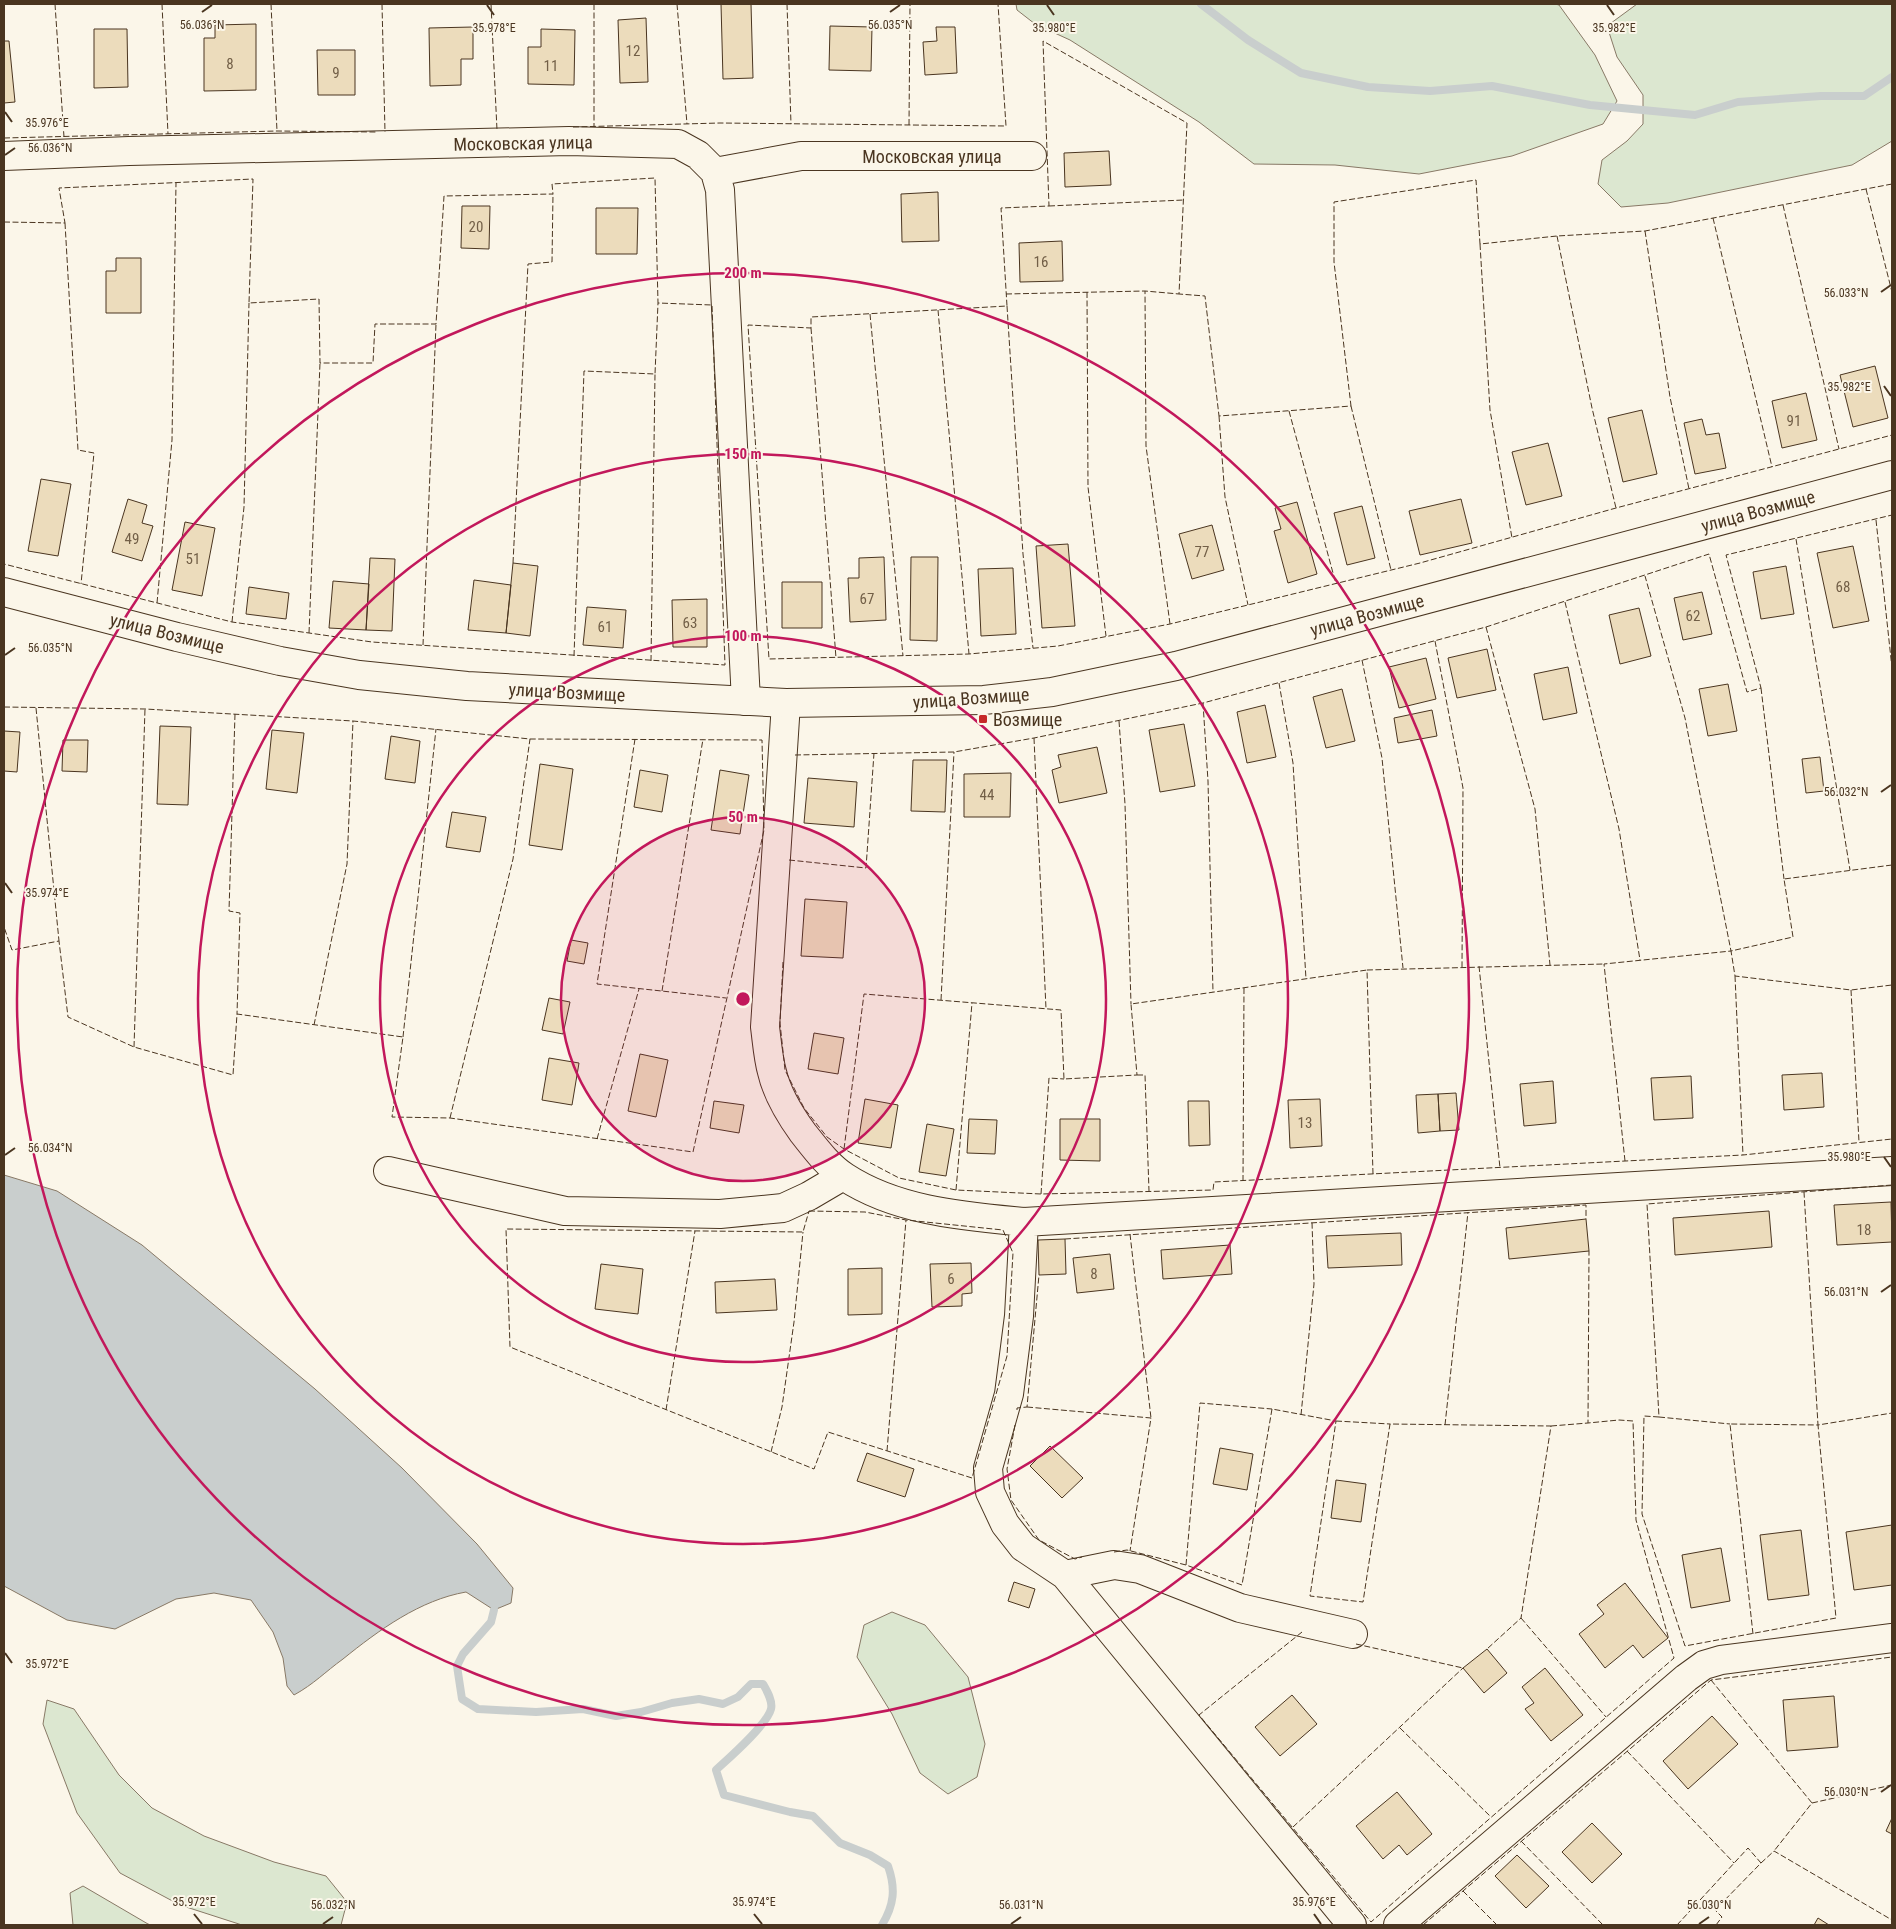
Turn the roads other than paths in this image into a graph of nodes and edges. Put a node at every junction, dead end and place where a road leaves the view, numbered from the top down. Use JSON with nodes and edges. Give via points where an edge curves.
{"nodes":[{"id":1,"x":4,"y":156,"type":"edge"},
{"id":2,"x":1032,"y":156,"type":"dead end"},
{"id":3,"x":716,"y":172,"type":"junction"},
{"id":4,"x":1892,"y":476,"type":"edge"},
{"id":5,"x":4,"y":592,"type":"edge"},
{"id":6,"x":746,"y":701,"type":"junction"},
{"id":7,"x":786,"y":703,"type":"junction"},
{"id":8,"x":388,"y":1171,"type":"dead end"},
{"id":9,"x":1892,"y":1172,"type":"edge"},
{"id":10,"x":843,"y":1176,"type":"junction"},
{"id":11,"x":1024,"y":1222,"type":"junction"},
{"id":12,"x":1065,"y":1575,"type":"junction"},
{"id":13,"x":1353,"y":1634,"type":"dead end"},
{"id":14,"x":1892,"y":1638,"type":"edge"},
{"id":15,"x":1352,"y":1925,"type":"edge"},
{"id":16,"x":1398,"y":1925,"type":"edge"}],
"edges":[{"from":1,"to":3,"type":"street","name":"Московская улица","via":[[568,141],[678,144],[698,154]]},
{"from":2,"to":3,"type":"street","name":"Московская улица","via":[[802,156]]},
{"from":3,"to":6,"type":"street"},
{"from":4,"to":7,"type":"street","name":"улица Возмище","via":[[1176,666],[1052,692],[984,700]]},
{"from":5,"to":6,"type":"street","name":"улица Возмище","via":[[177,637],[359,675],[467,686]]},
{"from":6,"to":7,"type":"street","name":"улица Возмище"},
{"from":7,"to":10,"type":"street","via":[[765,1027],[772,1073],[790,1115],[816,1150]]},
{"from":8,"to":10,"type":"street","via":[[565,1211],[720,1214],[783,1208]]},
{"from":9,"to":11,"type":"street"},
{"from":10,"to":11,"type":"street","via":[[902,1203],[973,1217]]},
{"from":11,"to":12,"type":"street","via":[[1019,1316],[1010,1385],[988,1468],[990,1492],[1005,1524],[1023,1547]]},
{"from":12,"to":13,"type":"street","via":[[1114,1565],[1140,1569],[1240,1608]]},
{"from":12,"to":15,"type":"street"},
{"from":14,"to":16,"type":"street","via":[[1721,1660],[1704,1665]]}]}
